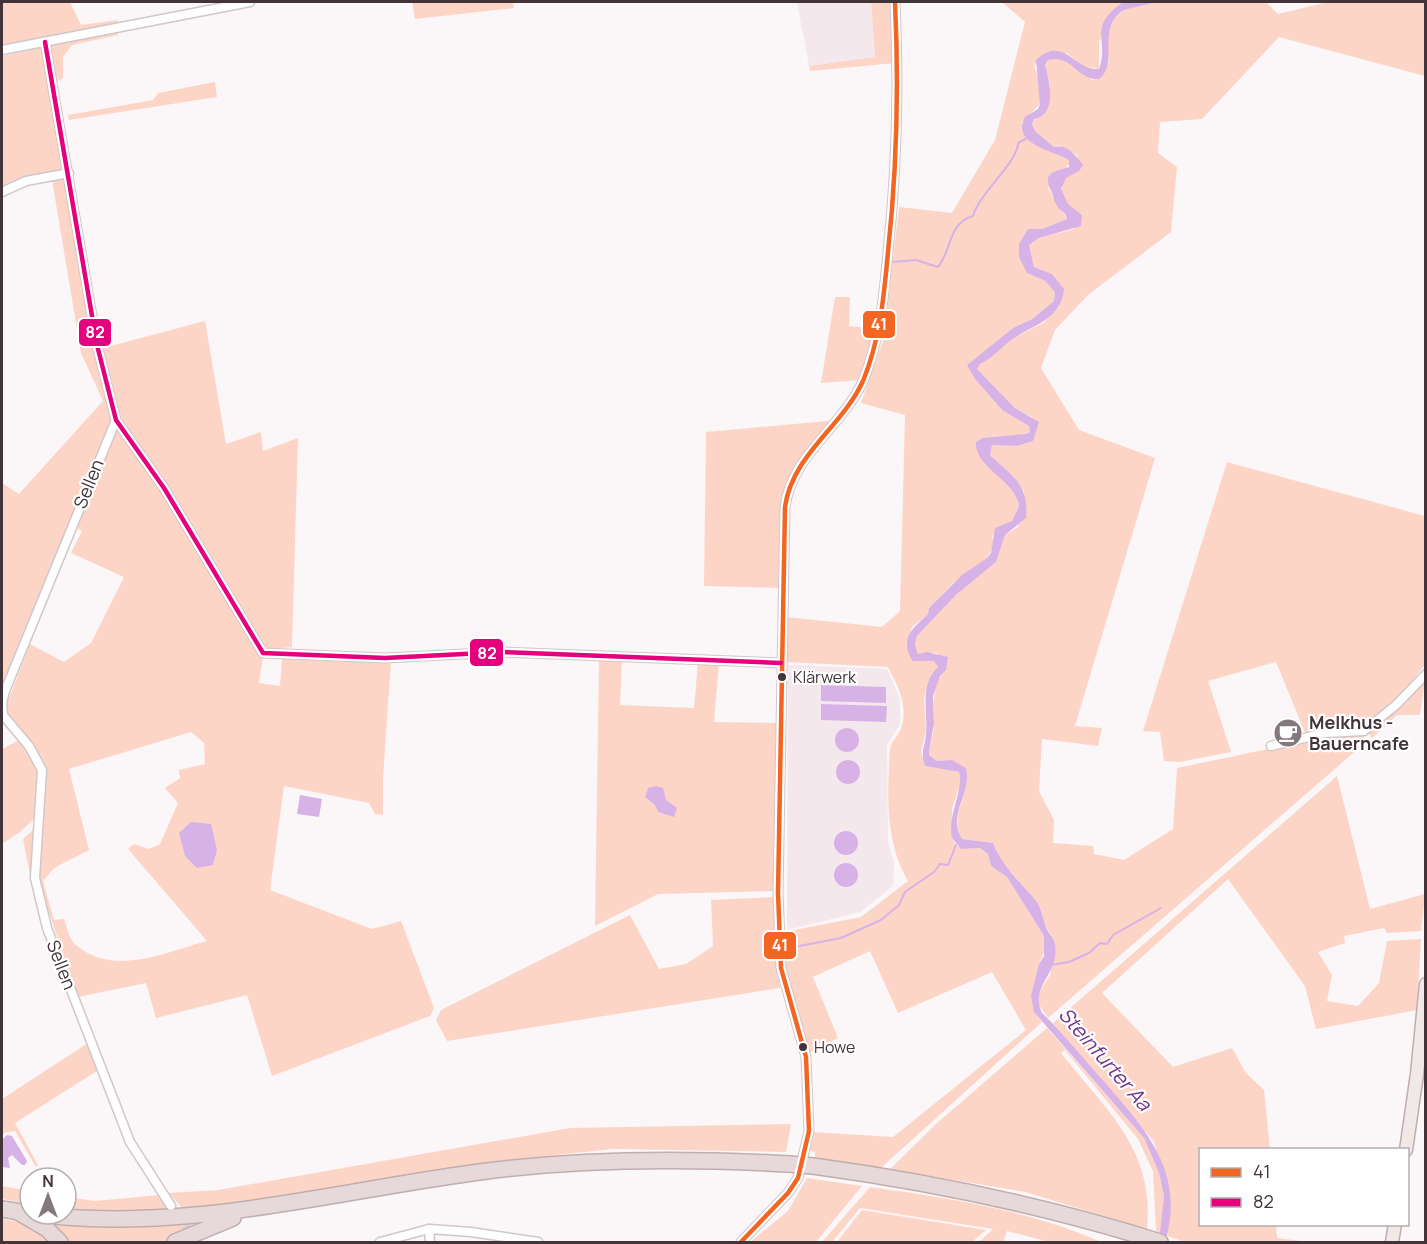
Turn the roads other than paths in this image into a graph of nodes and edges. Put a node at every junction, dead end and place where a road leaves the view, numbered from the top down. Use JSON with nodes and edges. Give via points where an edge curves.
{"nodes":[{"id":1,"x":250,"y":2,"type":"edge"},
{"id":2,"x":895,"y":2,"type":"edge"},
{"id":3,"x":45,"y":42,"type":"junction"},
{"id":4,"x":2,"y":50,"type":"edge"},
{"id":5,"x":69,"y":174,"type":"junction"},
{"id":6,"x":2,"y":192,"type":"edge"},
{"id":7,"x":116,"y":420,"type":"junction"},
{"id":8,"x":781,"y":663,"type":"junction"},
{"id":9,"x":1425,"y":674,"type":"edge"},
{"id":10,"x":2,"y":715,"type":"edge"},
{"id":11,"x":1270,"y":746,"type":"dead end"},
{"id":12,"x":1425,"y":984,"type":"edge"},
{"id":13,"x":1407,"y":1148,"type":"edge"},
{"id":14,"x":171,"y":1206,"type":"tunnel mouth"},
{"id":15,"x":2,"y":1209,"type":"edge"},
{"id":16,"x":260,"y":1209,"type":"junction"},
{"id":17,"x":18,"y":1211,"type":"edge"},
{"id":18,"x":1054,"y":1211,"type":"junction"},
{"id":19,"x":78,"y":1217,"type":"edge"},
{"id":20,"x":43,"y":1226,"type":"edge"},
{"id":21,"x":1395,"y":1226,"type":"edge"},
{"id":22,"x":429,"y":1229,"type":"junction"},
{"id":23,"x":508,"y":1240,"type":"edge"},
{"id":24,"x":60,"y":1242,"type":"edge"},
{"id":25,"x":175,"y":1242,"type":"edge"},
{"id":26,"x":380,"y":1242,"type":"edge"},
{"id":27,"x":430,"y":1242,"type":"edge"},
{"id":28,"x":538,"y":1242,"type":"edge"},
{"id":29,"x":741,"y":1242,"type":"edge"},
{"id":30,"x":1123,"y":1242,"type":"edge"},
{"id":31,"x":1160,"y":1242,"type":"edge"},
{"id":32,"x":1392,"y":1242,"type":"edge"}],
"edges":[{"from":1,"to":3,"type":"street"},
{"from":2,"to":8,"type":"street","via":[[898,120],[884,299],[871,356],[853,401],[796,471],[787,489]]},
{"from":3,"to":4,"type":"street"},
{"from":3,"to":5,"type":"street"},
{"from":5,"to":6,"type":"street","via":[[26,181]]},
{"from":5,"to":7,"type":"street","via":[[97,345]]},
{"from":7,"to":8,"type":"street","via":[[164,488],[263,653],[385,658],[504,652]]},
{"from":7,"to":10,"type":"street","name":"Sellen","via":[[5,691]]},
{"from":8,"to":29,"type":"street","via":[[778,893],[781,968],[806,1057],[809,1131],[798,1178]]},
{"from":9,"to":11,"type":"street","via":[[1364,731],[1325,733]]},
{"from":10,"to":14,"type":"street","name":"Sellen","via":[[42,770],[35,878],[46,928],[130,1142]]},
{"from":12,"to":13,"type":"main road"},
{"from":15,"to":17,"type":"highway"},
{"from":16,"to":18,"type":"highway","bridge":true,"via":[[445,1177],[549,1164],[672,1160],[813,1166],[891,1177]]},
{"from":16,"to":19,"type":"highway","via":[[123,1220]]},
{"from":16,"to":25,"type":"highway"},
{"from":18,"to":30,"type":"highway"},
{"from":18,"to":31,"type":"highway"},
{"from":20,"to":24,"type":"highway"},
{"from":21,"to":32,"type":"main road"},
{"from":22,"to":23,"type":"street"},
{"from":22,"to":26,"type":"street"},
{"from":22,"to":27,"type":"street"},
{"from":23,"to":28,"type":"street"}]}
